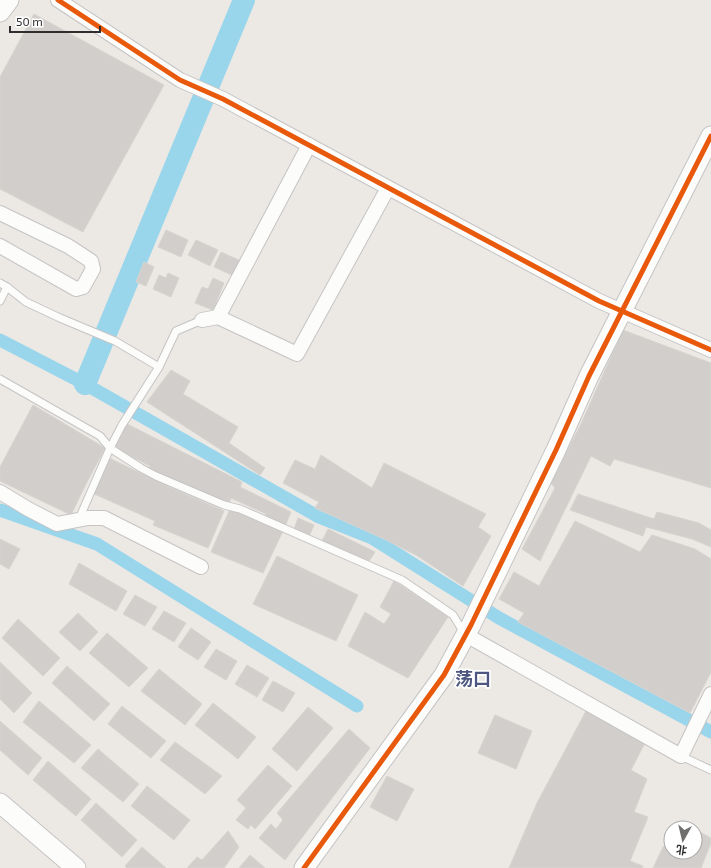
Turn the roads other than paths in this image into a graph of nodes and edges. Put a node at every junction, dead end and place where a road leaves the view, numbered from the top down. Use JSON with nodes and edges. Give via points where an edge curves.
{"nodes":[{"id":1,"x":9,"y":0,"type":"edge"},
{"id":2,"x":58,"y":0,"type":"edge"},
{"id":3,"x":0,"y":12,"type":"edge"},
{"id":4,"x":711,"y":136,"type":"edge"},
{"id":5,"x":309,"y":145,"type":"junction"},
{"id":6,"x":388,"y":188,"type":"junction"},
{"id":7,"x":0,"y":213,"type":"edge"},
{"id":8,"x":0,"y":246,"type":"edge"},
{"id":9,"x":0,"y":284,"type":"edge"},
{"id":10,"x":7,"y":287,"type":"junction"},
{"id":11,"x":0,"y":300,"type":"edge"},
{"id":12,"x":622,"y":311,"type":"junction"},
{"id":13,"x":218,"y":317,"type":"junction"},
{"id":14,"x":202,"y":320,"type":"joint"},
{"id":15,"x":711,"y":350,"type":"edge"},
{"id":16,"x":159,"y":367,"type":"junction"},
{"id":17,"x":0,"y":379,"type":"edge"},
{"id":18,"x":110,"y":448,"type":"junction"},
{"id":19,"x":0,"y":492,"type":"edge"},
{"id":20,"x":79,"y":519,"type":"junction"},
{"id":21,"x":201,"y":567,"type":"dead end"},
{"id":22,"x":468,"y":630,"type":"junction"},
{"id":23,"x":711,"y":694,"type":"edge"},
{"id":24,"x":681,"y":756,"type":"junction"},
{"id":25,"x":711,"y":770,"type":"edge"},
{"id":26,"x":0,"y":803,"type":"edge"},
{"id":27,"x":76,"y":868,"type":"edge"},
{"id":28,"x":304,"y":868,"type":"edge"}],
"edges":[{"from":1,"to":3,"type":"street"},
{"from":2,"to":5,"type":"street","via":[[180,80],[223,99]]},
{"from":4,"to":12,"type":"street"},
{"from":5,"to":6,"type":"street"},
{"from":5,"to":13,"type":"street"},
{"from":6,"to":12,"type":"street"},
{"from":6,"to":13,"type":"street","via":[[297,354]]},
{"from":7,"to":8,"type":"street","via":[[68,246],[91,261],[93,269],[83,287],[76,289]]},
{"from":9,"to":10,"type":"lane"},
{"from":10,"to":11,"type":"lane"},
{"from":10,"to":16,"type":"lane","via":[[26,302],[115,341]]},
{"from":12,"to":15,"type":"street"},
{"from":12,"to":22,"type":"street"},
{"from":13,"to":14,"type":"street"},
{"from":14,"to":16,"type":"lane","via":[[176,331]]},
{"from":16,"to":18,"type":"lane"},
{"from":17,"to":18,"type":"lane","via":[[100,436]]},
{"from":18,"to":20,"type":"lane"},
{"from":18,"to":22,"type":"lane","via":[[156,476],[224,505],[240,509],[402,580],[453,615]]},
{"from":19,"to":20,"type":"street","via":[[57,524]]},
{"from":20,"to":21,"type":"street","via":[[104,518]]},
{"from":22,"to":24,"type":"street"},
{"from":22,"to":28,"type":"street","via":[[444,675]]},
{"from":23,"to":24,"type":"street"},
{"from":24,"to":25,"type":"lane"},
{"from":26,"to":27,"type":"street"}]}
